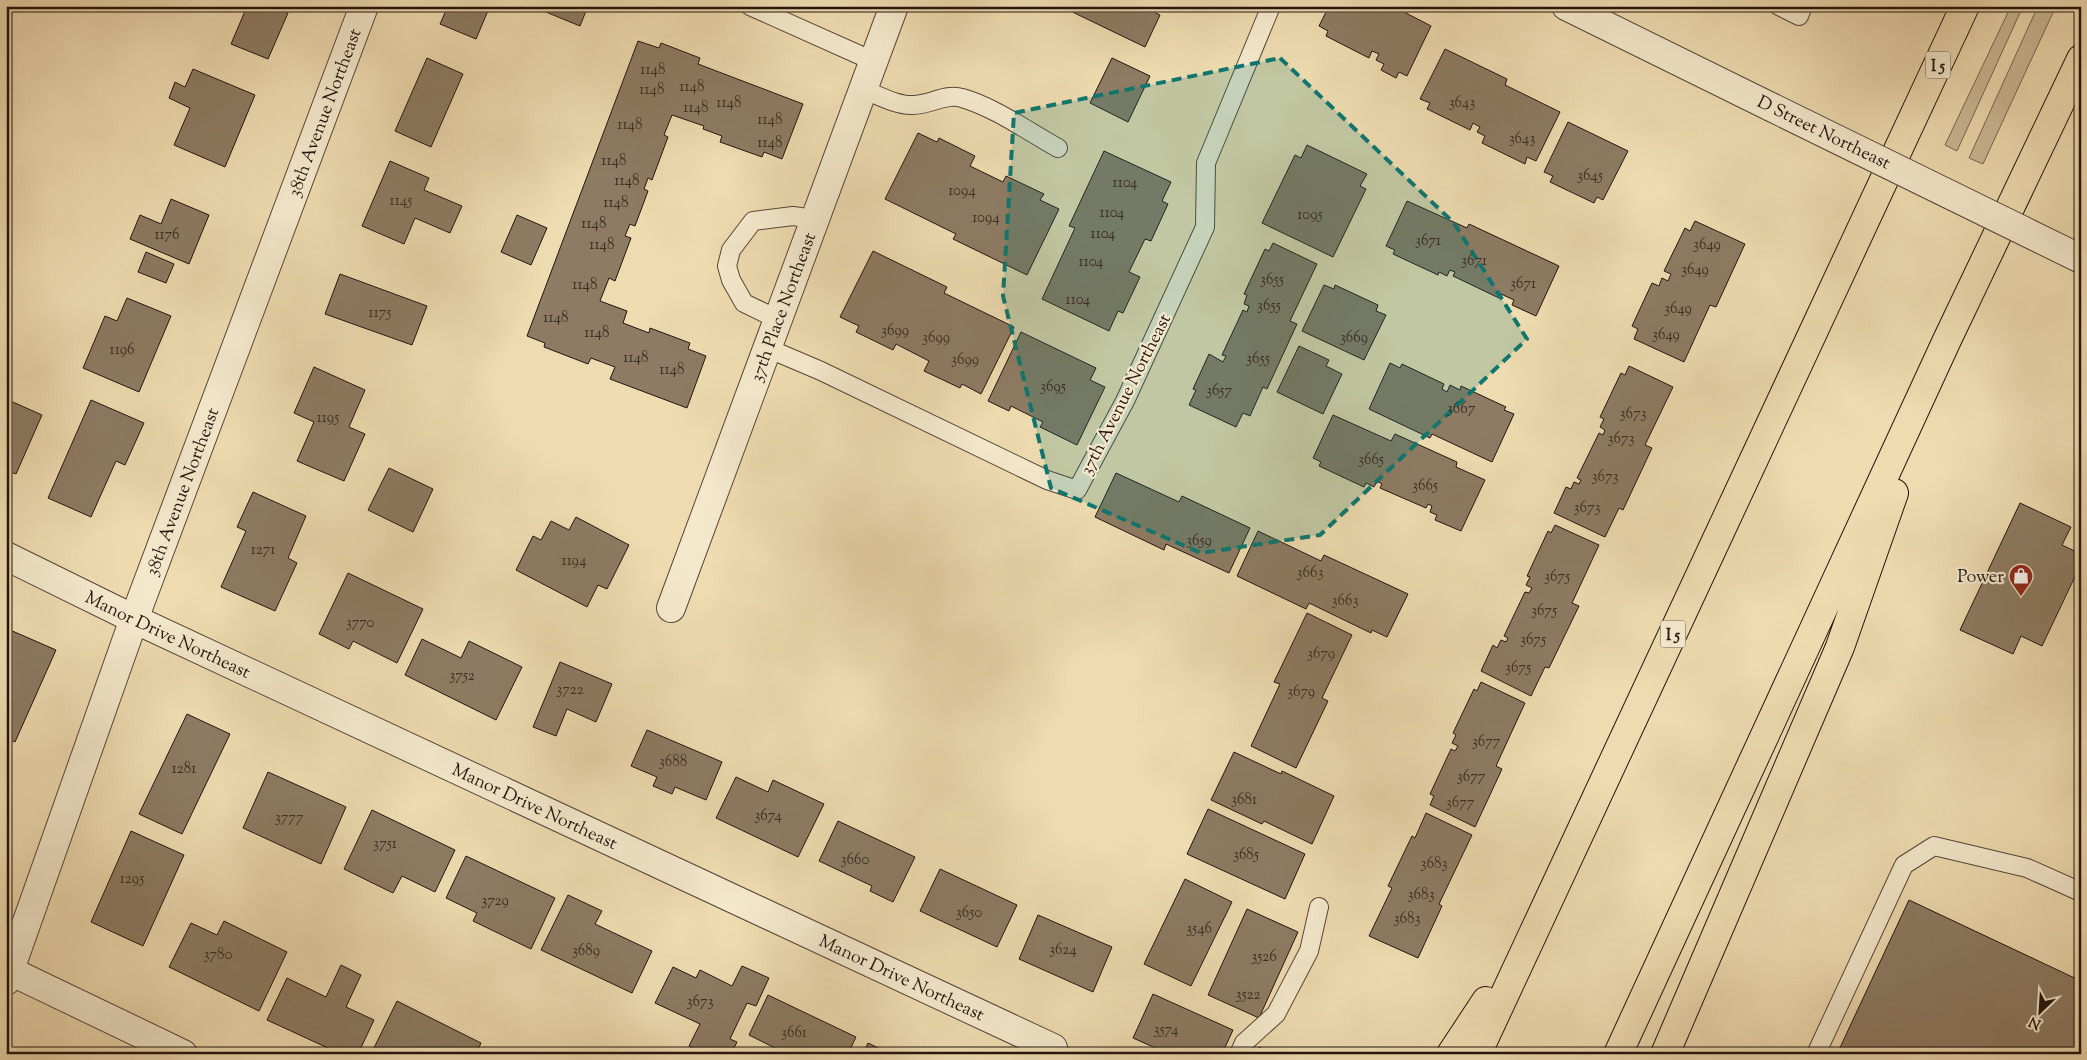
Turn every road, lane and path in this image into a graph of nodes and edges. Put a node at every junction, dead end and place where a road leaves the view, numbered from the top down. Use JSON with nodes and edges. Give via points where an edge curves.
{"nodes":[{"id":1,"x":364,"y":6,"type":"edge"},
{"id":2,"x":750,"y":6,"type":"edge"},
{"id":3,"x":894,"y":6,"type":"edge"},
{"id":4,"x":1271,"y":6,"type":"edge"},
{"id":5,"x":1566,"y":6,"type":"edge"},
{"id":6,"x":1779,"y":6,"type":"edge"},
{"id":7,"x":1803,"y":6,"type":"edge"},
{"id":8,"x":1965,"y":6,"type":"edge"},
{"id":9,"x":2081,"y":59,"type":"edge"},
{"id":10,"x":873,"y":61,"type":"junction"},
{"id":11,"x":862,"y":89,"type":"junction"},
{"id":12,"x":1058,"y":148,"type":"dead end"},
{"id":13,"x":814,"y":219,"type":"junction"},
{"id":14,"x":2081,"y":259,"type":"edge"},
{"id":15,"x":777,"y":319,"type":"junction"},
{"id":16,"x":1948,"y":340,"type":"junction"},
{"id":17,"x":767,"y":348,"type":"junction"},
{"id":18,"x":6,"y":556,"type":"edge"},
{"id":19,"x":671,"y":608,"type":"dead end"},
{"id":20,"x":134,"y":619,"type":"junction"},
{"id":21,"x":2081,"y":892,"type":"edge"},
{"id":22,"x":1319,"y":907,"type":"dead end"},
{"id":23,"x":1537,"y":925,"type":"junction"},
{"id":24,"x":8,"y":974,"type":"edge"},
{"id":25,"x":1058,"y":1051,"type":"edge"},
{"id":26,"x":183,"y":1054,"type":"edge"},
{"id":27,"x":1239,"y":1054,"type":"edge"},
{"id":28,"x":1451,"y":1054,"type":"edge"},
{"id":29,"x":1477,"y":1054,"type":"edge"},
{"id":30,"x":1618,"y":1054,"type":"edge"},
{"id":31,"x":1665,"y":1054,"type":"edge"},
{"id":32,"x":1816,"y":1054,"type":"edge"}],
"edges":[{"from":1,"to":20,"type":"street","name":"38th Avenue Northeast"},
{"from":2,"to":10,"type":"lane"},
{"from":3,"to":10,"type":"street","name":"37th Place Northeast"},
{"from":4,"to":17,"type":"lane","name":"37th Avenue Northeast","via":[[1206,163],[1206,227],[1144,362],[1077,490],[1047,480]]},
{"from":5,"to":14,"type":"street","name":"D Street Northeast","bridge":true},
{"from":6,"to":7,"type":"lane","via":[[1799,16]]},
{"from":8,"to":23,"type":"highway","number":"I 5"},
{"from":9,"to":16,"type":"highway"},
{"from":10,"to":11,"type":"street","name":"37th Place Northeast"},
{"from":11,"to":12,"type":"lane","via":[[913,106],[944,98],[961,98],[990,110]]},
{"from":11,"to":13,"type":"street","name":"37th Place Northeast"},
{"from":13,"to":15,"type":"street","name":"37th Place Northeast"},
{"from":13,"to":15,"type":"lane","via":[[793,216],[753,221],[731,250],[727,266],[744,303]]},
{"from":15,"to":17,"type":"street","name":"37th Place Northeast"},
{"from":16,"to":30,"type":"highway"},
{"from":16,"to":31,"type":"highway","via":[[1840,647]]},
{"from":17,"to":19,"type":"street","name":"37th Place Northeast"},
{"from":18,"to":20,"type":"street","name":"Manor Drive Northeast"},
{"from":20,"to":24,"type":"street","name":"38th Avenue Northeast"},
{"from":20,"to":25,"type":"street","name":"Manor Drive Northeast"},
{"from":21,"to":32,"type":"lane","via":[[2027,868],[1934,846],[1904,865]]},
{"from":22,"to":27,"type":"lane","via":[[1309,951],[1276,1014],[1244,1043]]},
{"from":23,"to":28,"type":"highway"},
{"from":23,"to":29,"type":"highway","number":"I 5"},
{"from":24,"to":26,"type":"street"}]}
